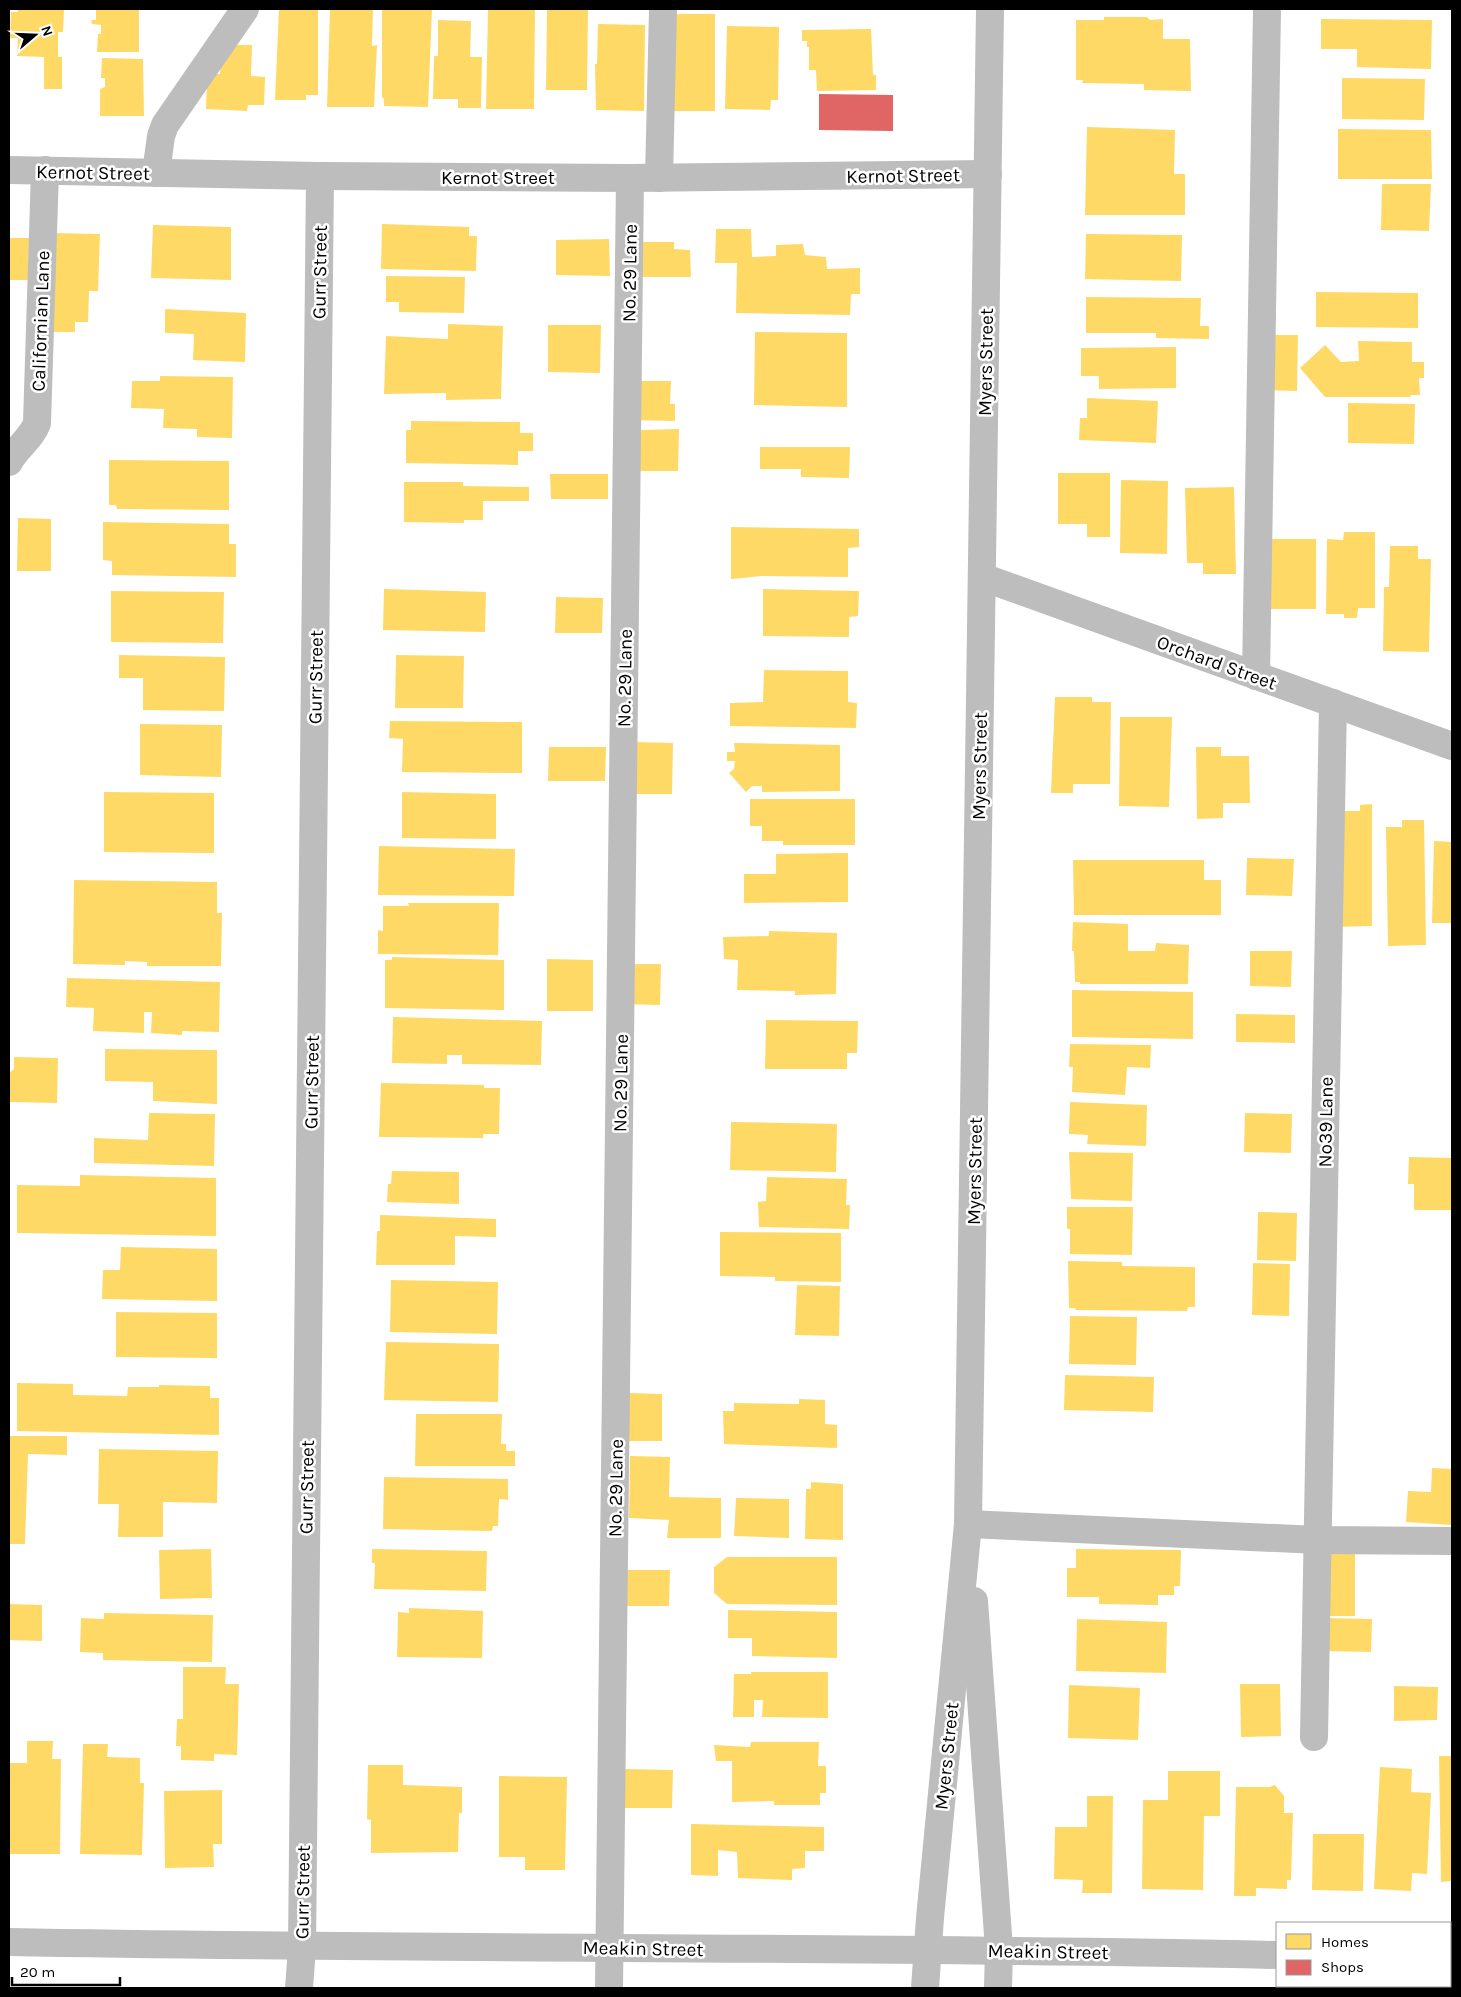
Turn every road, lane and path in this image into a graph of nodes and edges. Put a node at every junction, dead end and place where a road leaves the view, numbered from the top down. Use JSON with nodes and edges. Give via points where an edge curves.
{"nodes":[{"id":1,"x":245,"y":9,"type":"edge"},
{"id":2,"x":663,"y":9,"type":"edge"},
{"id":3,"x":990,"y":9,"type":"edge"},
{"id":4,"x":1267,"y":9,"type":"edge"},
{"id":5,"x":9,"y":170,"type":"edge"},
{"id":6,"x":45,"y":170,"type":"junction"},
{"id":7,"x":156,"y":173,"type":"junction"},
{"id":8,"x":988,"y":174,"type":"junction"},
{"id":9,"x":320,"y":176,"type":"junction"},
{"id":10,"x":630,"y":178,"type":"junction"},
{"id":11,"x":659,"y":178,"type":"junction"},
{"id":12,"x":9,"y":462,"type":"edge"},
{"id":13,"x":982,"y":577,"type":"junction"},
{"id":14,"x":1256,"y":676,"type":"junction"},
{"id":15,"x":1333,"y":703,"type":"junction"},
{"id":16,"x":1452,"y":746,"type":"edge"},
{"id":17,"x":968,"y":1524,"type":"junction"},
{"id":18,"x":1318,"y":1540,"type":"junction"},
{"id":19,"x":1452,"y":1541,"type":"edge"},
{"id":20,"x":1314,"y":1737,"type":"dead end"},
{"id":21,"x":9,"y":1942,"type":"edge"},
{"id":22,"x":610,"y":1947,"type":"junction"},
{"id":23,"x":302,"y":1948,"type":"junction"},
{"id":24,"x":999,"y":1949,"type":"junction"},
{"id":25,"x":927,"y":1952,"type":"junction"},
{"id":26,"x":1276,"y":1955,"type":"edge"},
{"id":27,"x":299,"y":1988,"type":"edge"},
{"id":28,"x":609,"y":1988,"type":"edge"},
{"id":29,"x":925,"y":1988,"type":"edge"},
{"id":30,"x":998,"y":1988,"type":"edge"}],
"edges":[{"from":1,"to":7,"type":"street","via":[[165,125]]},
{"from":2,"to":11,"type":"street"},
{"from":3,"to":8,"type":"street","name":"Myers Street"},
{"from":4,"to":14,"type":"street"},
{"from":5,"to":6,"type":"street","name":"Kernot Street"},
{"from":6,"to":7,"type":"street","name":"Kernot Street"},
{"from":6,"to":12,"type":"street","name":"Californian Lane","via":[[37,423]]},
{"from":7,"to":9,"type":"street","name":"Kernot Street"},
{"from":8,"to":11,"type":"street","name":"Kernot Street"},
{"from":8,"to":13,"type":"street","name":"Myers Street"},
{"from":9,"to":10,"type":"street","name":"Kernot Street"},
{"from":9,"to":23,"type":"street","name":"Gurr Street"},
{"from":10,"to":11,"type":"street","name":"Kernot Street"},
{"from":10,"to":22,"type":"street","name":"No. 29 Lane"},
{"from":13,"to":14,"type":"street","name":"Orchard Street"},
{"from":13,"to":17,"type":"street","name":"Myers Street"},
{"from":14,"to":15,"type":"street","name":"Orchard Street"},
{"from":15,"to":16,"type":"street","name":"Orchard Street"},
{"from":15,"to":18,"type":"street","name":"No39 Lane"},
{"from":17,"to":18,"type":"street"},
{"from":17,"to":24,"type":"street","name":"Myers Street"},
{"from":17,"to":25,"type":"street","name":"Myers Street"},
{"from":18,"to":19,"type":"street"},
{"from":18,"to":20,"type":"street","name":"No39 Lane"},
{"from":21,"to":23,"type":"street","name":"Meakin Street"},
{"from":22,"to":23,"type":"street","name":"Meakin Street"},
{"from":22,"to":25,"type":"street","name":"Meakin Street"},
{"from":22,"to":28,"type":"street","name":"No. 29 Lane"},
{"from":23,"to":27,"type":"street","name":"Gurr Street"},
{"from":24,"to":25,"type":"street","name":"Meakin Street"},
{"from":24,"to":26,"type":"street","name":"Meakin Street"},
{"from":24,"to":30,"type":"street","name":"Myers Street"},
{"from":25,"to":29,"type":"street","name":"Myers Street"}]}
